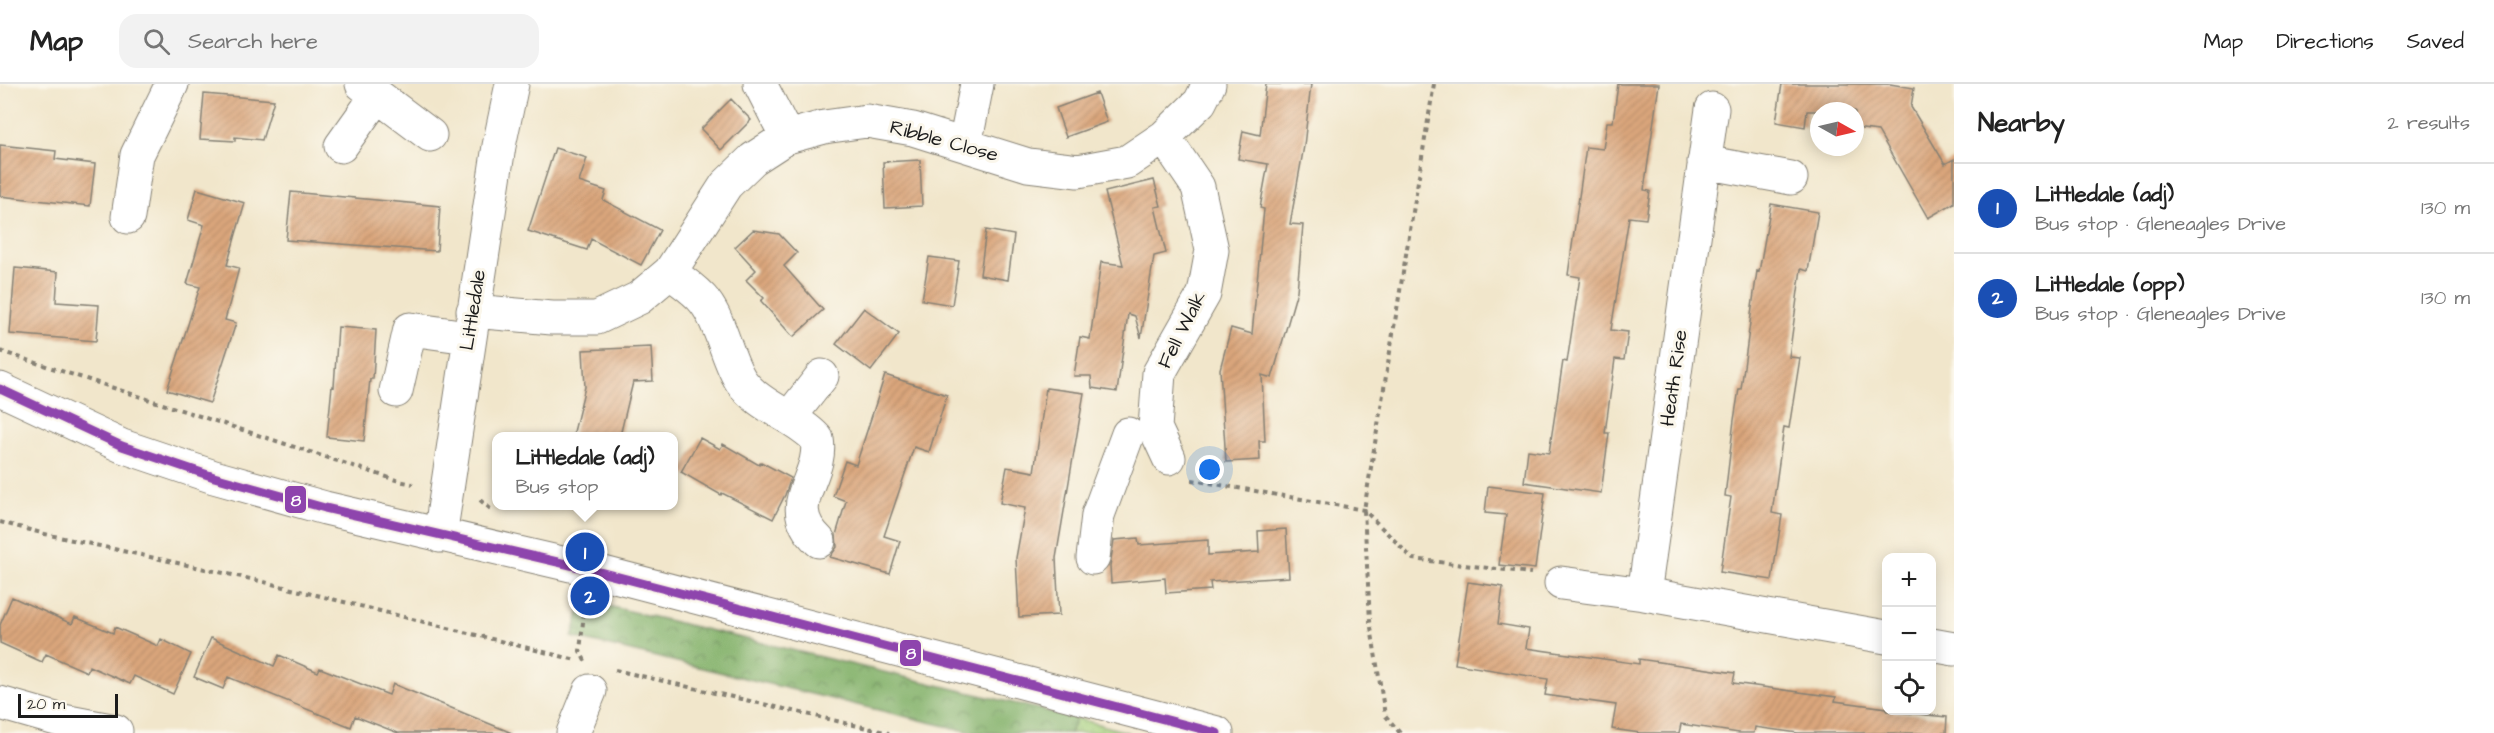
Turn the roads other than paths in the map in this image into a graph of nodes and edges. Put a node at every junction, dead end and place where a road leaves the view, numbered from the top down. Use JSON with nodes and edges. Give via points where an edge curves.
{"nodes":[{"id":1,"x":172,"y":84,"type":"edge"},
{"id":2,"x":512,"y":84,"type":"edge"},
{"id":3,"x":759,"y":84,"type":"edge"},
{"id":4,"x":977,"y":84,"type":"edge"},
{"id":5,"x":1209,"y":84,"type":"edge"},
{"id":6,"x":369,"y":90,"type":"edge"},
{"id":7,"x":1712,"y":109,"type":"dead end"},
{"id":8,"x":430,"y":135,"type":"dead end"},
{"id":9,"x":787,"y":137,"type":"junction"},
{"id":10,"x":1164,"y":137,"type":"junction"},
{"id":11,"x":965,"y":145,"type":"junction"},
{"id":12,"x":341,"y":146,"type":"dead end"},
{"id":13,"x":1704,"y":162,"type":"junction"},
{"id":14,"x":1791,"y":178,"type":"dead end"},
{"id":15,"x":128,"y":218,"type":"dead end"},
{"id":16,"x":670,"y":272,"type":"junction"},
{"id":17,"x":471,"y":324,"type":"junction"},
{"id":18,"x":822,"y":376,"type":"dead end"},
{"id":19,"x":0,"y":389,"type":"edge"},
{"id":20,"x":396,"y":391,"type":"dead end"},
{"id":21,"x":789,"y":418,"type":"junction"},
{"id":22,"x":1131,"y":433,"type":"junction"},
{"id":23,"x":1169,"y":458,"type":"road end"},
{"id":24,"x":440,"y":536,"type":"junction"},
{"id":25,"x":819,"y":541,"type":"dead end"},
{"id":26,"x":1094,"y":558,"type":"dead end"},
{"id":27,"x":1561,"y":583,"type":"road end"},
{"id":28,"x":1644,"y":594,"type":"junction"},
{"id":29,"x":1882,"y":636,"type":"edge"},
{"id":30,"x":1936,"y":646,"type":"edge"},
{"id":31,"x":1954,"y":649,"type":"edge"},
{"id":32,"x":599,"y":679,"type":"road end"},
{"id":33,"x":0,"y":703,"type":"edge"},
{"id":34,"x":62,"y":727,"type":"edge"},
{"id":35,"x":116,"y":731,"type":"dead end"},
{"id":36,"x":573,"y":733,"type":"edge"},
{"id":37,"x":1216,"y":733,"type":"edge"}],
"edges":[{"from":1,"to":15,"type":"street","via":[[137,155]]},
{"from":2,"to":17,"type":"street","name":"Littledale"},
{"from":3,"to":9,"type":"street"},
{"from":4,"to":11,"type":"street"},
{"from":5,"to":10,"type":"street","name":"Ribble Close","via":[[1200,102]]},
{"from":6,"to":8,"type":"street"},
{"from":6,"to":12,"type":"street"},
{"from":7,"to":13,"type":"street","name":"Heath Rise"},
{"from":9,"to":11,"type":"street","name":"Ribble Close","via":[[867,121],[913,129]]},
{"from":9,"to":16,"type":"street","name":"Ribble Close","via":[[753,159],[726,185]]},
{"from":10,"to":11,"type":"street","name":"Ribble Close","via":[[1127,162],[1078,171],[1028,165]]},
{"from":10,"to":22,"type":"street","name":"Fell Walk","via":[[1198,187],[1212,250],[1203,294]]},
{"from":13,"to":14,"type":"street"},
{"from":13,"to":28,"type":"street","name":"Heath Rise"},
{"from":16,"to":17,"type":"street","name":"Ribble Close","via":[[639,298],[597,318]]},
{"from":16,"to":21,"type":"street","via":[[705,302],[742,381],[766,404]]},
{"from":17,"to":20,"type":"street","name":"Ribble Close","via":[[410,329]]},
{"from":17,"to":24,"type":"street","name":"Littledale"},
{"from":18,"to":21,"type":"street"},
{"from":19,"to":24,"type":"street","via":[[122,446],[204,474]]},
{"from":21,"to":25,"type":"street","via":[[818,439],[817,459],[803,496],[801,515],[807,530]]},
{"from":22,"to":23,"type":"street","name":"Fell Walk"},
{"from":22,"to":26,"type":"street","via":[[1098,515]]},
{"from":24,"to":37,"type":"street","via":[[592,570]]},
{"from":27,"to":28,"type":"street"},
{"from":28,"to":29,"type":"street"},
{"from":30,"to":31,"type":"street"},
{"from":32,"to":36,"type":"street"},
{"from":33,"to":34,"type":"street"},
{"from":34,"to":35,"type":"street"}]}
